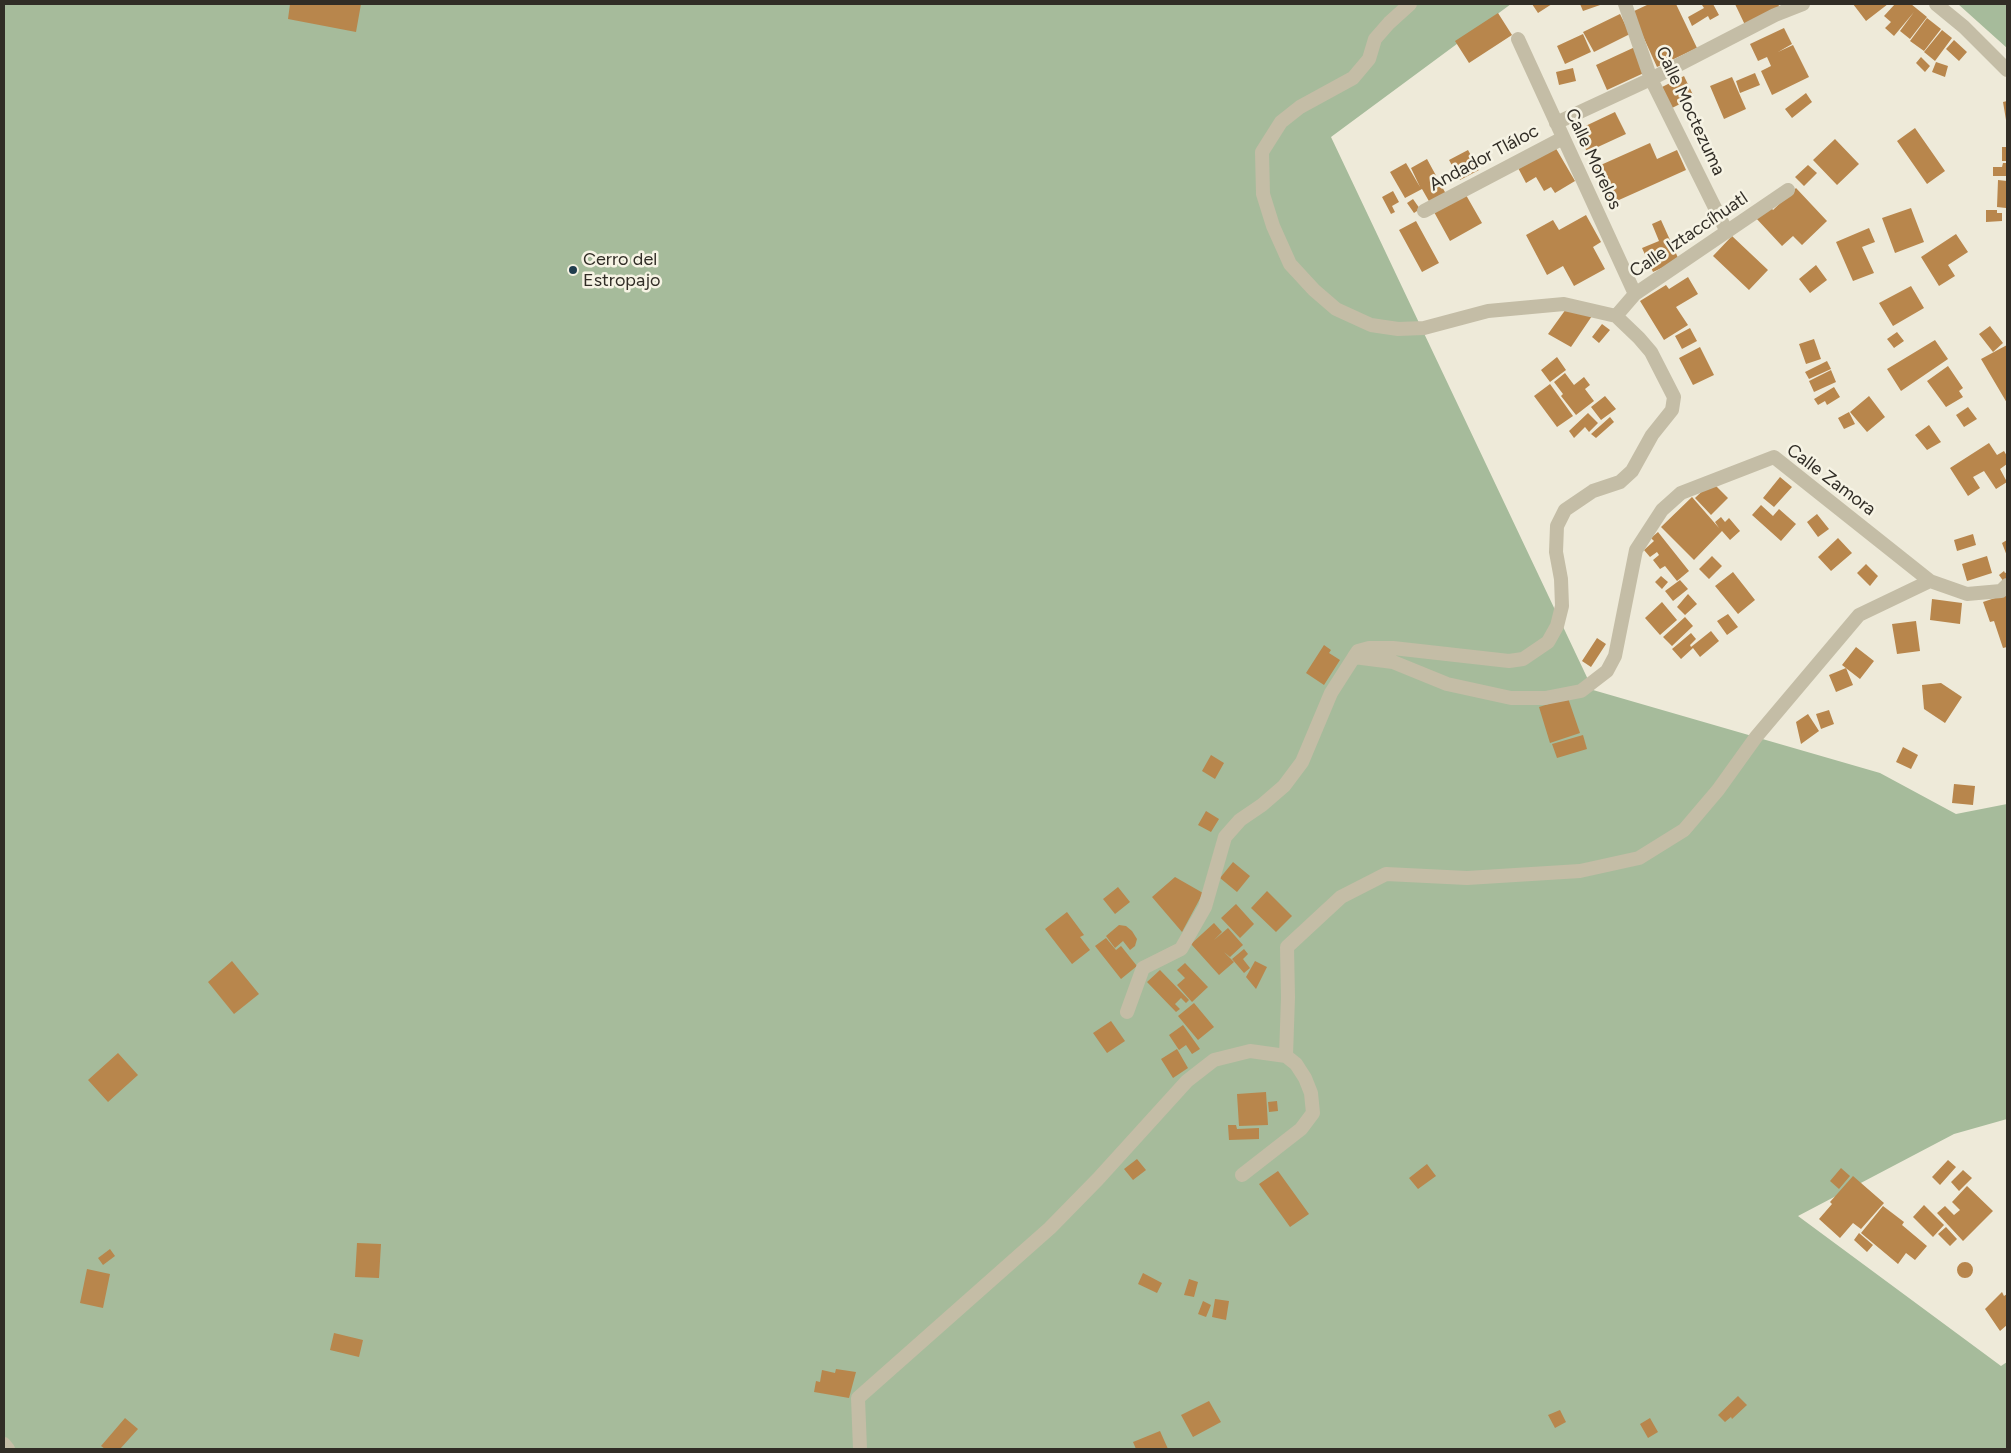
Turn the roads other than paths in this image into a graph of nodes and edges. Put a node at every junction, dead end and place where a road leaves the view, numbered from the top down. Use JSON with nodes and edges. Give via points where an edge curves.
{"nodes":[{"id":1,"x":1410,"y":4,"type":"edge"},
{"id":2,"x":1625,"y":4,"type":"edge"},
{"id":3,"x":1803,"y":4,"type":"edge"},
{"id":4,"x":1936,"y":4,"type":"edge"},
{"id":5,"x":1518,"y":39,"type":"dead end"},
{"id":6,"x":2007,"y":70,"type":"edge"},
{"id":7,"x":1651,"y":79,"type":"junction"},
{"id":8,"x":1556,"y":123,"type":"junction"},
{"id":9,"x":1563,"y":138,"type":"junction"},
{"id":10,"x":1788,"y":190,"type":"dead end"},
{"id":11,"x":1424,"y":211,"type":"dead end"},
{"id":12,"x":1727,"y":232,"type":"junction"},
{"id":13,"x":1636,"y":294,"type":"junction"},
{"id":14,"x":1616,"y":316,"type":"junction"},
{"id":15,"x":1930,"y":581,"type":"junction"},
{"id":16,"x":2007,"y":585,"type":"edge"},
{"id":17,"x":1354,"y":657,"type":"junction"},
{"id":18,"x":1127,"y":1012,"type":"dead end"},
{"id":19,"x":1286,"y":1056,"type":"junction"},
{"id":20,"x":1242,"y":1175,"type":"dead end"},
{"id":21,"x":4,"y":1444,"type":"edge"},
{"id":22,"x":8,"y":1449,"type":"edge"},
{"id":23,"x":860,"y":1449,"type":"edge"}],
"edges":[{"from":1,"to":14,"type":"street","via":[[1375,39],[1369,59],[1353,78],[1300,107],[1281,122],[1262,152],[1263,194],[1290,264],[1336,309],[1371,325],[1424,328],[1488,311],[1564,304]]},
{"from":2,"to":7,"type":"street","name":"Calle Moctezuma"},
{"from":3,"to":7,"type":"street","via":[[1775,15]]},
{"from":4,"to":6,"type":"street"},
{"from":5,"to":8,"type":"street","name":"Calle Morelos"},
{"from":7,"to":8,"type":"street"},
{"from":7,"to":12,"type":"street","name":"Calle Moctezuma"},
{"from":8,"to":9,"type":"street","name":"Calle Morelos"},
{"from":9,"to":11,"type":"street","name":"Andador Tláloc"},
{"from":9,"to":13,"type":"street","name":"Calle Morelos"},
{"from":10,"to":12,"type":"street","name":"Calle Iztaccíhuatl"},
{"from":12,"to":13,"type":"street","name":"Calle Iztaccíhuatl"},
{"from":13,"to":14,"type":"street","name":"Calle Iztaccíhuatl"},
{"from":14,"to":17,"type":"street","via":[[1651,352],[1674,397],[1672,410],[1652,435],[1632,471],[1620,482],[1593,491],[1565,510],[1557,526],[1556,552],[1562,606],[1557,626],[1548,642],[1523,659],[1509,661],[1393,648],[1369,648],[1358,651]]},
{"from":15,"to":16,"type":"street","name":"Calle Zamora","via":[[1967,594],[2001,590]]},
{"from":15,"to":17,"type":"street","name":"Calle Zamora","via":[[1774,457],[1681,493],[1662,510],[1636,550],[1614,656],[1607,671],[1581,691],[1546,698],[1511,698],[1447,684],[1393,662]]},
{"from":15,"to":19,"type":"street","via":[[1859,615],[1756,736],[1718,790],[1684,830],[1639,858],[1580,871],[1468,878],[1386,874],[1341,897],[1287,947]]},
{"from":17,"to":18,"type":"street","via":[[1331,694],[1302,762],[1284,786],[1240,820],[1225,837],[1205,907],[1181,949],[1143,968]]},
{"from":19,"to":20,"type":"street","via":[[1305,1078],[1313,1113],[1301,1129]]},
{"from":19,"to":23,"type":"street","via":[[1250,1051],[1214,1060],[1187,1081],[1050,1228],[858,1398]]},
{"from":21,"to":22,"type":"street"}]}
